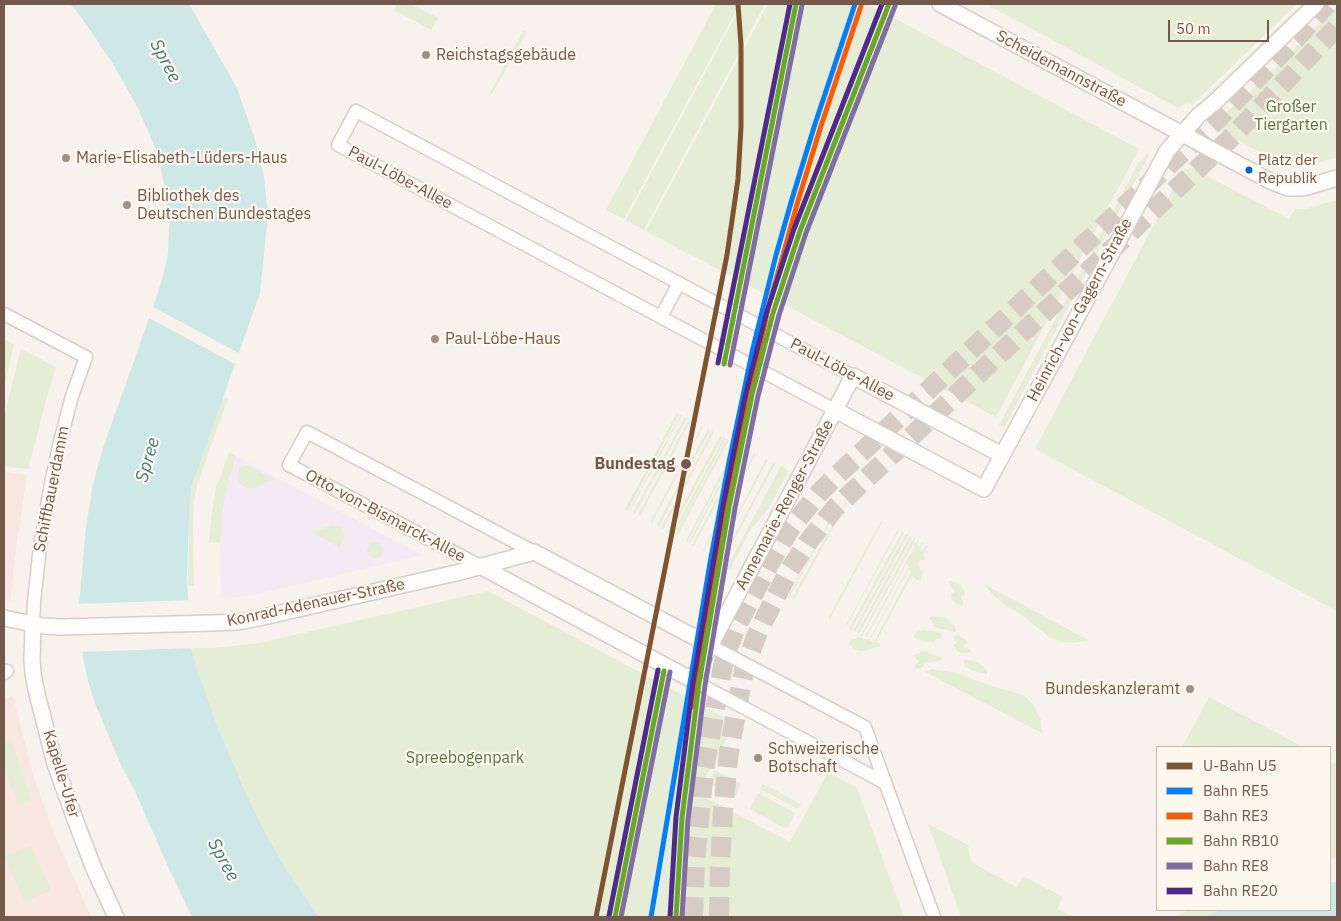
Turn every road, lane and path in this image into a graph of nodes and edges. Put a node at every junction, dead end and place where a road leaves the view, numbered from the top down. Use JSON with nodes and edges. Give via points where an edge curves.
{"nodes":[{"id":1,"x":940,"y":4,"type":"edge"},
{"id":2,"x":1316,"y":4,"type":"edge"},
{"id":3,"x":1181,"y":134,"type":"junction"},
{"id":4,"x":1337,"y":178,"type":"edge"},
{"id":5,"x":679,"y":283,"type":"junction"},
{"id":6,"x":5,"y":314,"type":"edge"},
{"id":7,"x":661,"y":317,"type":"junction"},
{"id":8,"x":853,"y":376,"type":"junction"},
{"id":9,"x":835,"y":410,"type":"junction"},
{"id":10,"x":1002,"y":455,"type":"junction"},
{"id":11,"x":984,"y":488,"type":"joint"},
{"id":12,"x":534,"y":552,"type":"junction"},
{"id":13,"x":480,"y":566,"type":"junction"},
{"id":14,"x":4,"y":618,"type":"edge"},
{"id":15,"x":33,"y":624,"type":"junction"},
{"id":16,"x":710,"y":646,"type":"junction"},
{"id":17,"x":692,"y":680,"type":"junction"},
{"id":18,"x":885,"y":783,"type":"junction"},
{"id":19,"x":116,"y":917,"type":"edge"},
{"id":20,"x":934,"y":917,"type":"edge"}],
"edges":[{"from":1,"to":3,"type":"street","name":"Scheidemannstraße"},
{"from":2,"to":3,"type":"street","name":"Heinrich-von-Gagern-Straße"},
{"from":3,"to":4,"type":"street","name":"Scheidemannstraße","via":[[1288,188],[1303,188]]},
{"from":3,"to":10,"type":"street","name":"Heinrich-von-Gagern-Straße","via":[[1166,150]]},
{"from":5,"to":7,"type":"street"},
{"from":5,"to":7,"type":"street","name":"Paul-Löbe-Allee","via":[[356,111],[338,145]]},
{"from":5,"to":8,"type":"street","name":"Paul-Löbe-Allee"},
{"from":6,"to":15,"type":"street","name":"Schiffbauerdamm","via":[[86,357],[70,404],[50,489],[40,546]]},
{"from":7,"to":9,"type":"street","name":"Paul-Löbe-Allee"},
{"from":8,"to":9,"type":"street","name":"Annemarie-Renger-Straße"},
{"from":8,"to":10,"type":"street","name":"Paul-Löbe-Allee"},
{"from":9,"to":11,"type":"street","name":"Paul-Löbe-Allee"},
{"from":9,"to":16,"type":"street","name":"Annemarie-Renger-Straße"},
{"from":10,"to":11,"type":"street","name":"Heinrich-von-Gagern-Straße"},
{"from":12,"to":13,"type":"street","name":"Konrad-Adenauer-Straße"},
{"from":12,"to":13,"type":"street","name":"Otto-von-Bismarck-Allee","via":[[308,432],[289,465]]},
{"from":12,"to":16,"type":"street","name":"Otto-von-Bismarck-Allee"},
{"from":13,"to":15,"type":"street","name":"Konrad-Adenauer-Straße","via":[[237,622],[60,627]]},
{"from":13,"to":17,"type":"street","name":"Otto-von-Bismarck-Allee"},
{"from":14,"to":15,"type":"street","name":"Konrad-Adenauer-Straße"},
{"from":15,"to":19,"type":"street","name":"Kapelle-Ufer","via":[[33,674],[55,764],[94,869]]},
{"from":16,"to":17,"type":"street","name":"Annemarie-Renger-Straße"},
{"from":16,"to":18,"type":"street","name":"Otto-von-Bismarck-Allee","via":[[865,727]]},
{"from":17,"to":18,"type":"street","name":"Otto-von-Bismarck-Allee"},
{"from":18,"to":20,"type":"street"}]}
